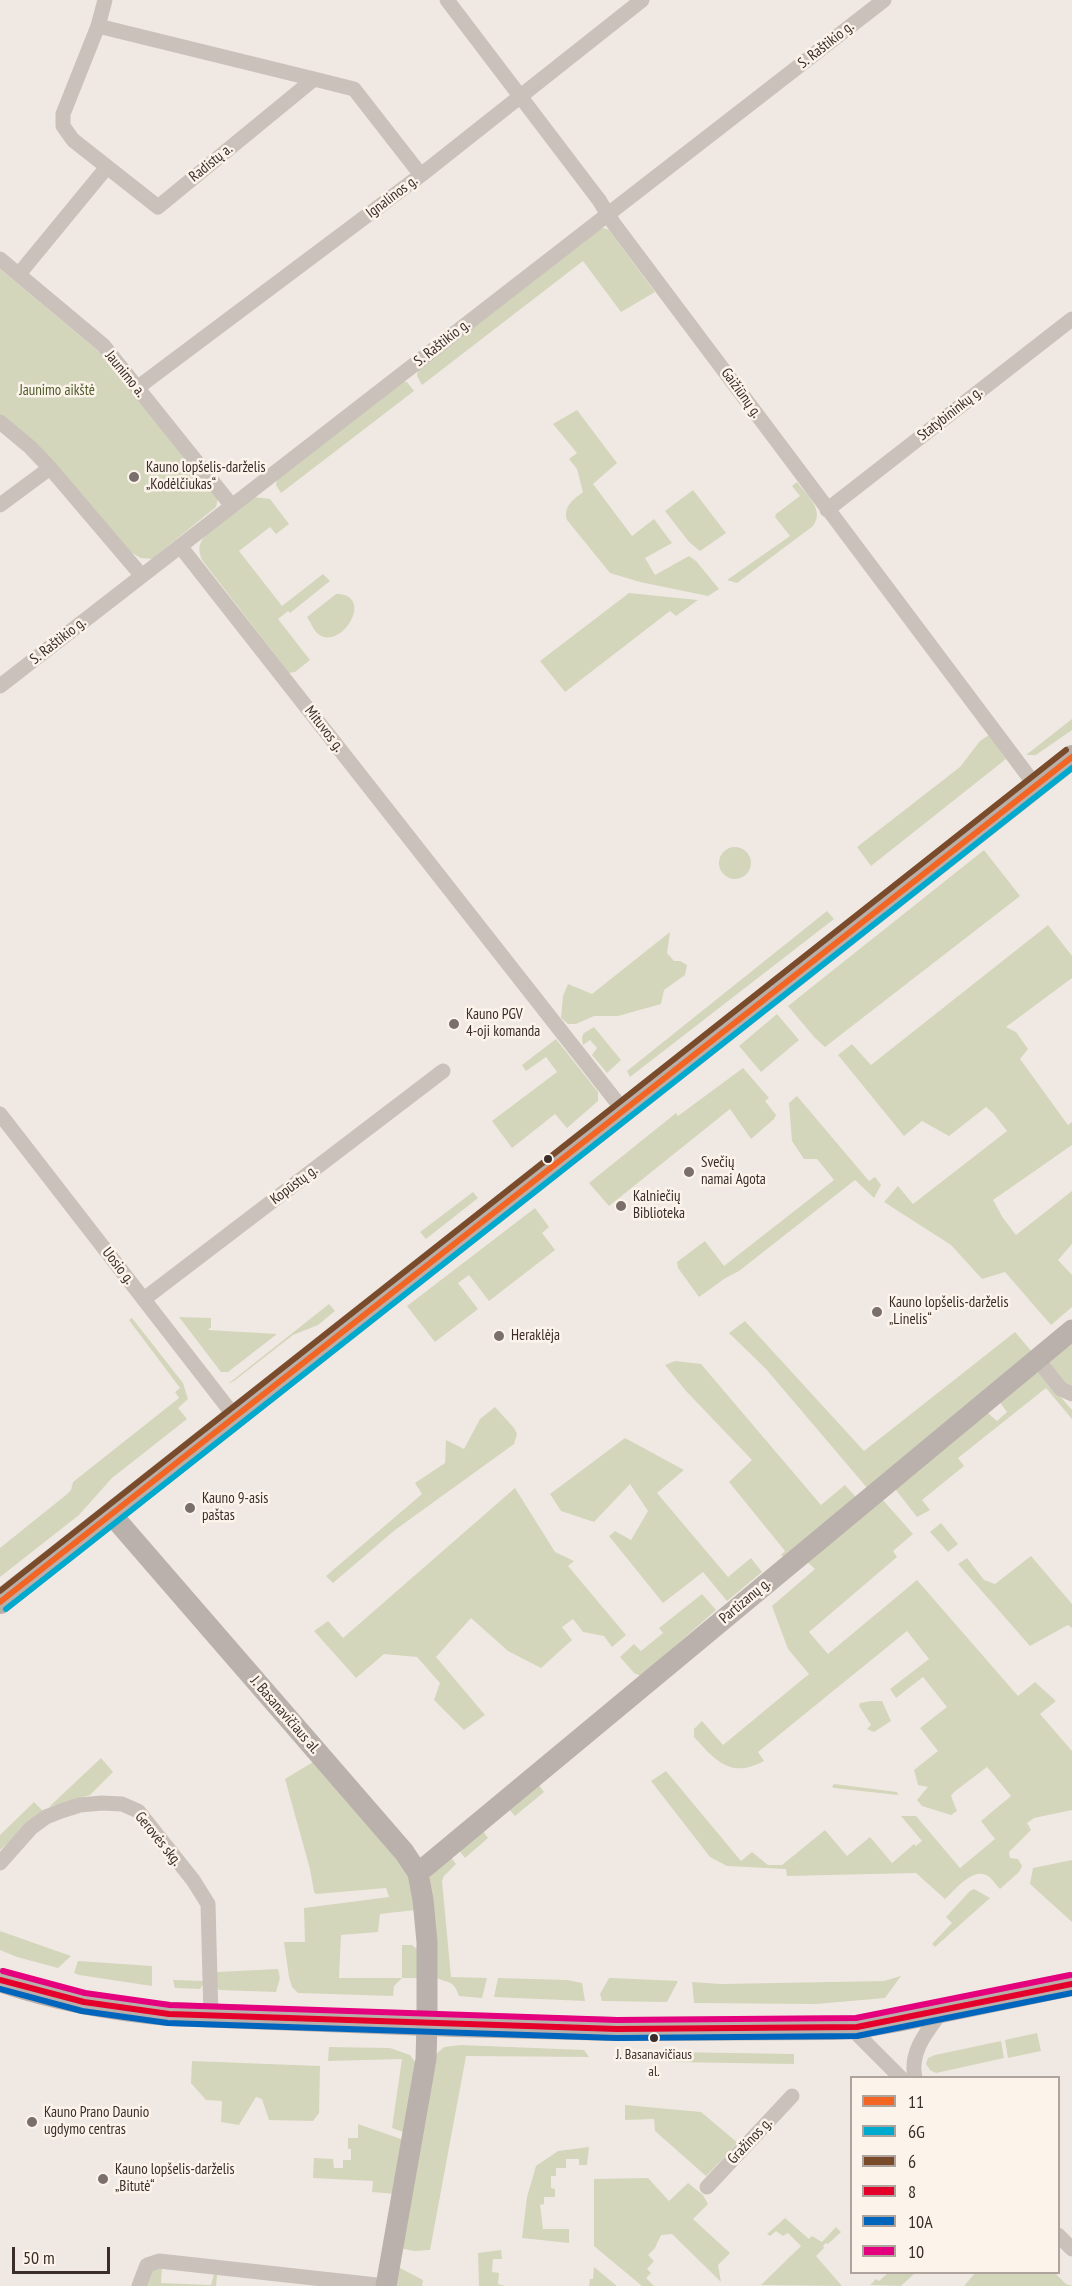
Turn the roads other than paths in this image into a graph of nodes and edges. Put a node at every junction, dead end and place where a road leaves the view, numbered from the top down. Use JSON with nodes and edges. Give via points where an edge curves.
{"nodes":[{"id":1,"x":105,"y":0,"type":"edge"},
{"id":2,"x":447,"y":0,"type":"edge"},
{"id":3,"x":642,"y":0,"type":"edge"},
{"id":4,"x":884,"y":0,"type":"edge"},
{"id":5,"x":98,"y":26,"type":"junction"},
{"id":6,"x":314,"y":79,"type":"junction"},
{"id":7,"x":519,"y":96,"type":"junction"},
{"id":8,"x":107,"y":167,"type":"junction"},
{"id":9,"x":421,"y":176,"type":"junction"},
{"id":10,"x":607,"y":214,"type":"junction"},
{"id":11,"x":0,"y":259,"type":"edge"},
{"id":12,"x":20,"y":274,"type":"junction"},
{"id":13,"x":1072,"y":319,"type":"edge"},
{"id":14,"x":137,"y":388,"type":"junction"},
{"id":15,"x":0,"y":422,"type":"edge"},
{"id":16,"x":50,"y":468,"type":"junction"},
{"id":17,"x":0,"y":505,"type":"edge"},
{"id":18,"x":232,"y":506,"type":"junction"},
{"id":19,"x":827,"y":510,"type":"junction"},
{"id":20,"x":180,"y":546,"type":"junction"},
{"id":21,"x":142,"y":576,"type":"junction"},
{"id":22,"x":0,"y":686,"type":"edge"},
{"id":23,"x":1072,"y":756,"type":"edge"},
{"id":24,"x":1035,"y":785,"type":"junction"},
{"id":25,"x":443,"y":1071,"type":"dead end"},
{"id":26,"x":623,"y":1110,"type":"junction"},
{"id":27,"x":0,"y":1114,"type":"edge"},
{"id":28,"x":144,"y":1299,"type":"junction"},
{"id":29,"x":1072,"y":1330,"type":"edge"},
{"id":30,"x":1037,"y":1359,"type":"junction"},
{"id":31,"x":1072,"y":1394,"type":"edge"},
{"id":32,"x":235,"y":1417,"type":"junction"},
{"id":33,"x":112,"y":1515,"type":"junction"},
{"id":34,"x":0,"y":1602,"type":"edge"},
{"id":35,"x":0,"y":1863,"type":"edge"},
{"id":36,"x":418,"y":1873,"type":"junction"},
{"id":37,"x":0,"y":1980,"type":"edge"},
{"id":38,"x":1072,"y":1984,"type":"edge"},
{"id":39,"x":943,"y":2010,"type":"junction"},
{"id":40,"x":211,"y":2017,"type":"junction"},
{"id":41,"x":427,"y":2024,"type":"junction"},
{"id":42,"x":857,"y":2027,"type":"junction"},
{"id":43,"x":899,"y":2076,"type":"edge"},
{"id":44,"x":915,"y":2076,"type":"edge"},
{"id":45,"x":792,"y":2096,"type":"dead end"},
{"id":46,"x":707,"y":2187,"type":"dead end"},
{"id":47,"x":1060,"y":2236,"type":"edge"},
{"id":48,"x":1072,"y":2249,"type":"edge"},
{"id":49,"x":139,"y":2286,"type":"edge"},
{"id":50,"x":386,"y":2286,"type":"edge"}],
"edges":[{"from":1,"to":5,"type":"street","name":"Radistų a."},
{"from":2,"to":7,"type":"street","name":"Gaižiūnų g."},
{"from":3,"to":7,"type":"street","name":"Ignalinos g."},
{"from":4,"to":10,"type":"street","name":"S. Raštikio g."},
{"from":5,"to":6,"type":"street"},
{"from":5,"to":8,"type":"street","name":"Radistų a.","via":[[62,120],[73,140]]},
{"from":6,"to":8,"type":"street","name":"Radistų a.","via":[[158,207]]},
{"from":6,"to":9,"type":"street","via":[[354,89]]},
{"from":7,"to":9,"type":"street","name":"Ignalinos g."},
{"from":7,"to":10,"type":"street","name":"Gaižiūnų g."},
{"from":8,"to":12,"type":"street"},
{"from":9,"to":14,"type":"street","name":"Ignalinos g."},
{"from":10,"to":18,"type":"street","name":"S. Raštikio g."},
{"from":10,"to":19,"type":"street","name":"Gaižiūnų g."},
{"from":11,"to":12,"type":"street","name":"Jaunimo a."},
{"from":12,"to":14,"type":"street","name":"Jaunimo a.","via":[[102,345]]},
{"from":13,"to":19,"type":"street","name":"Statybininkų g."},
{"from":14,"to":18,"type":"street","name":"Jaunimo a."},
{"from":15,"to":16,"type":"street"},
{"from":16,"to":17,"type":"street"},
{"from":16,"to":21,"type":"street"},
{"from":18,"to":20,"type":"street","name":"S. Raštikio g."},
{"from":19,"to":24,"type":"street","name":"Gaižiūnų g."},
{"from":20,"to":21,"type":"street","name":"S. Raštikio g."},
{"from":20,"to":26,"type":"street","name":"Mituvos g."},
{"from":21,"to":22,"type":"street","name":"S. Raštikio g."},
{"from":23,"to":24,"type":"main road"},
{"from":24,"to":26,"type":"main road"},
{"from":25,"to":28,"type":"street","name":"Kopūstų g."},
{"from":26,"to":32,"type":"main road"},
{"from":27,"to":28,"type":"street","name":"Uosio g."},
{"from":28,"to":32,"type":"street","name":"Uosio g."},
{"from":29,"to":30,"type":"street","name":"Partizanų g."},
{"from":30,"to":31,"type":"street","via":[[1061,1389]]},
{"from":30,"to":36,"type":"street","name":"Partizanų g."},
{"from":32,"to":33,"type":"main road"},
{"from":33,"to":34,"type":"main road"},
{"from":33,"to":36,"type":"street","name":"J. Basanavičiaus al.","via":[[404,1852]]},
{"from":35,"to":40,"type":"street","name":"Gerovės skg.","via":[[46,1817],[80,1805],[102,1803],[122,1804],[138,1811],[208,1904]]},
{"from":36,"to":41,"type":"street","name":"J. Basanavičiaus al.","via":[[427,1942]]},
{"from":37,"to":40,"type":"main road","via":[[125,2011]]},
{"from":38,"to":39,"type":"main road"},
{"from":39,"to":42,"type":"main road"},
{"from":39,"to":44,"type":"street","via":[[919,2045]]},
{"from":40,"to":41,"type":"main road"},
{"from":41,"to":42,"type":"main road","via":[[675,2030]]},
{"from":41,"to":50,"type":"street","name":"J. Basanavičiaus al.","via":[[426,2059]]},
{"from":42,"to":43,"type":"street","via":[[859,2036]]},
{"from":45,"to":46,"type":"street","name":"Gražinos g."},
{"from":47,"to":48,"type":"street"},
{"from":49,"to":50,"type":"street","via":[[147,2265],[159,2260]]}]}
